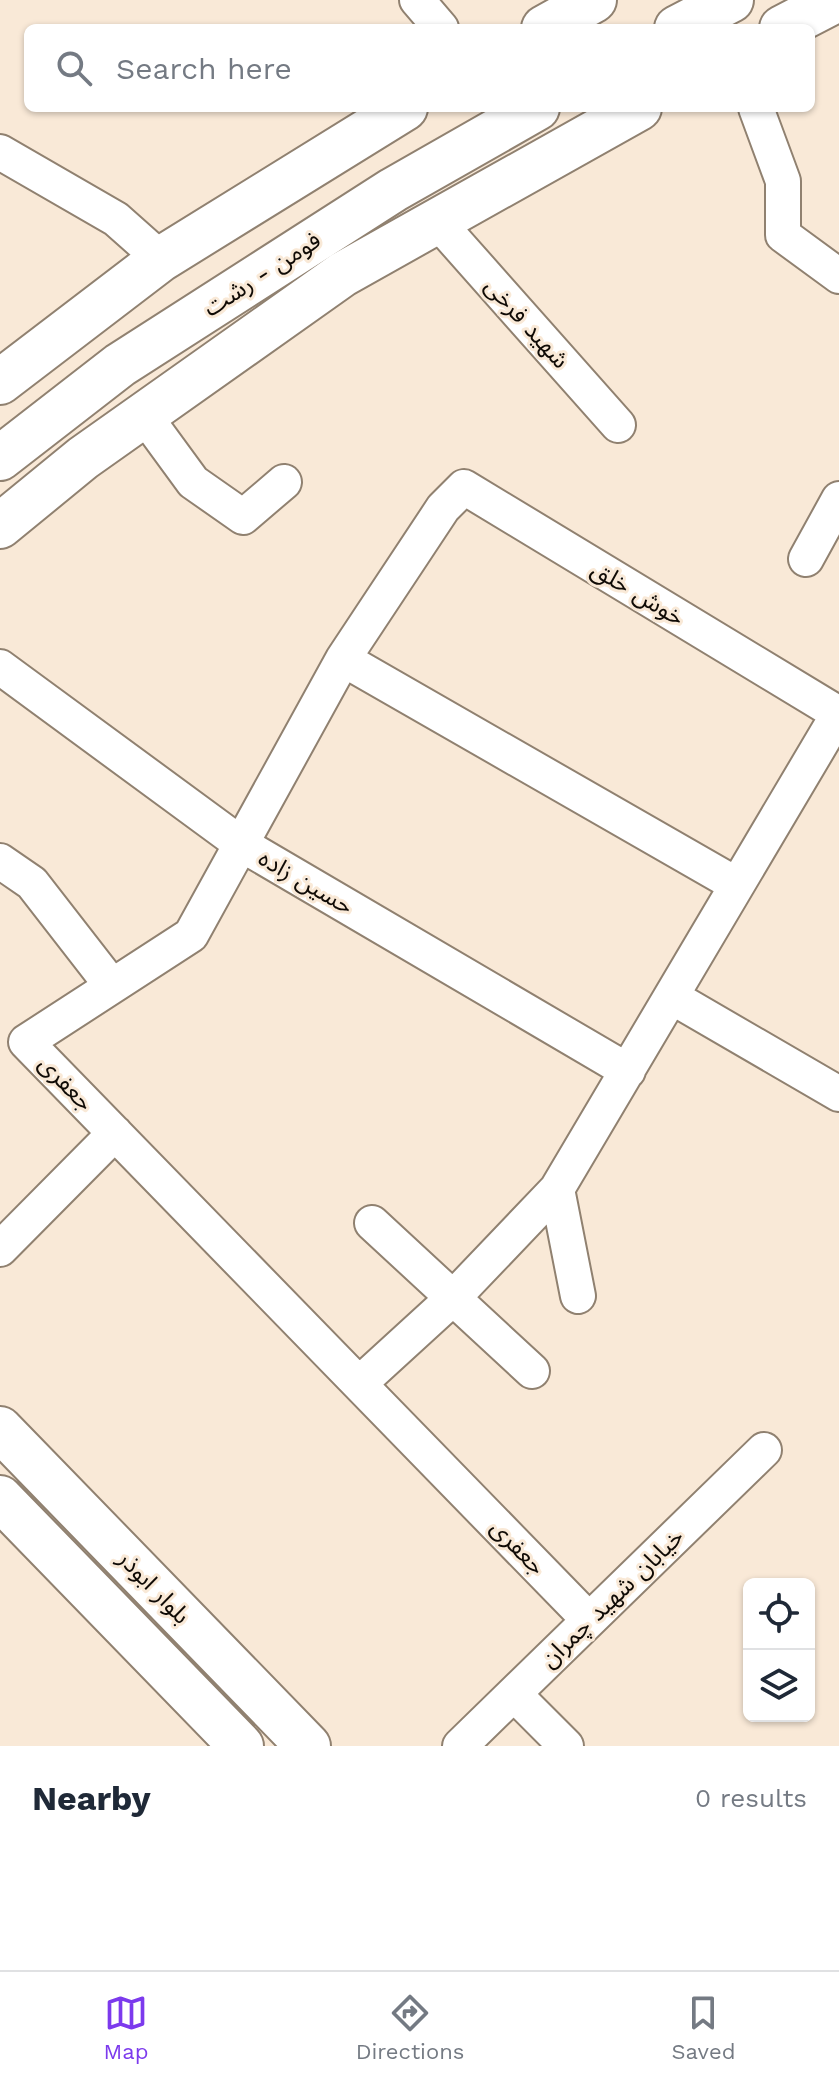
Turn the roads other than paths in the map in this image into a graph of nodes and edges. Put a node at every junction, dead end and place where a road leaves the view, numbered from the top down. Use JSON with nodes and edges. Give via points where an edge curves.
{"nodes":[{"id":1,"x":417,"y":0,"type":"edge"},
{"id":2,"x":594,"y":0,"type":"edge"},
{"id":3,"x":731,"y":0,"type":"edge"},
{"id":4,"x":836,"y":0,"type":"edge"},
{"id":5,"x":438,"y":24,"type":"edge"},
{"id":6,"x":551,"y":24,"type":"edge"},
{"id":7,"x":685,"y":24,"type":"edge"},
{"id":8,"x":790,"y":24,"type":"edge"},
{"id":9,"x":399,"y":112,"type":"edge"},
{"id":10,"x":530,"y":112,"type":"edge"},
{"id":11,"x":632,"y":112,"type":"edge"},
{"id":12,"x":757,"y":112,"type":"edge"},
{"id":13,"x":0,"y":152,"type":"edge"},
{"id":14,"x":437,"y":221,"type":"junction"},
{"id":15,"x":161,"y":259,"type":"junction"},
{"id":16,"x":839,"y":276,"type":"edge"},
{"id":17,"x":0,"y":382,"type":"edge"},
{"id":18,"x":144,"y":415,"type":"junction"},
{"id":19,"x":618,"y":425,"type":"dead end"},
{"id":20,"x":0,"y":458,"type":"edge"},
{"id":21,"x":284,"y":482,"type":"dead end"},
{"id":22,"x":839,"y":499,"type":"edge"},
{"id":23,"x":443,"y":508,"type":"joint"},
{"id":24,"x":0,"y":526,"type":"edge"},
{"id":25,"x":806,"y":559,"type":"dead end"},
{"id":26,"x":343,"y":659,"type":"junction"},
{"id":27,"x":0,"y":667,"type":"edge"},
{"id":28,"x":839,"y":713,"type":"edge"},
{"id":29,"x":241,"y":844,"type":"junction"},
{"id":30,"x":0,"y":861,"type":"edge"},
{"id":31,"x":737,"y":885,"type":"junction"},
{"id":32,"x":112,"y":986,"type":"junction"},
{"id":33,"x":672,"y":997,"type":"junction"},
{"id":34,"x":628,"y":1071,"type":"junction"},
{"id":35,"x":839,"y":1094,"type":"edge"},
{"id":36,"x":115,"y":1133,"type":"junction"},
{"id":37,"x":557,"y":1189,"type":"junction"},
{"id":38,"x":372,"y":1223,"type":"dead end"},
{"id":39,"x":0,"y":1249,"type":"edge"},
{"id":40,"x":578,"y":1296,"type":"dead end"},
{"id":41,"x":453,"y":1298,"type":"junction"},
{"id":42,"x":532,"y":1371,"type":"dead end"},
{"id":43,"x":360,"y":1383,"type":"junction"},
{"id":44,"x":0,"y":1429,"type":"edge"},
{"id":45,"x":764,"y":1450,"type":"dead end"},
{"id":46,"x":5,"y":1513,"type":"edge"},
{"id":47,"x":589,"y":1620,"type":"junction"},
{"id":48,"x":514,"y":1694,"type":"junction"},
{"id":49,"x":241,"y":1746,"type":"edge"},
{"id":50,"x":308,"y":1746,"type":"edge"},
{"id":51,"x":460,"y":1746,"type":"edge"},
{"id":52,"x":566,"y":1746,"type":"edge"}],
"edges":[{"from":1,"to":5,"type":"street"},
{"from":2,"to":6,"type":"street"},
{"from":3,"to":7,"type":"street"},
{"from":4,"to":8,"type":"street"},
{"from":9,"to":15,"type":"street"},
{"from":10,"to":20,"type":"street","name":"فومن - رشت","via":[[393,190],[120,365]]},
{"from":11,"to":14,"type":"street"},
{"from":12,"to":16,"type":"street","via":[[783,181],[783,235]]},
{"from":13,"to":15,"type":"street","via":[[116,219]]},
{"from":14,"to":18,"type":"street","via":[[343,274]]},
{"from":14,"to":19,"type":"street","name":"شهید فرخی"},
{"from":15,"to":17,"type":"street"},
{"from":18,"to":21,"type":"street","via":[[193,482],[243,517]]},
{"from":18,"to":24,"type":"street"},
{"from":22,"to":25,"type":"street"},
{"from":23,"to":26,"type":"street","name":"جعفری"},
{"from":23,"to":28,"type":"street","name":"خوش خلق","via":[[464,487]]},
{"from":26,"to":29,"type":"street","name":"جعفری"},
{"from":26,"to":31,"type":"street"},
{"from":27,"to":29,"type":"street","name":"حسین زاده"},
{"from":28,"to":31,"type":"street"},
{"from":29,"to":32,"type":"street","name":"جعفری","via":[[191,935]]},
{"from":29,"to":34,"type":"street","name":"حسین زاده"},
{"from":30,"to":32,"type":"street","via":[[32,883]]},
{"from":31,"to":33,"type":"street"},
{"from":32,"to":36,"type":"street","name":"جعفری","via":[[26,1042]]},
{"from":33,"to":34,"type":"street"},
{"from":33,"to":35,"type":"street"},
{"from":34,"to":37,"type":"street"},
{"from":36,"to":39,"type":"street"},
{"from":36,"to":43,"type":"street","name":"جعفری"},
{"from":37,"to":40,"type":"street"},
{"from":37,"to":41,"type":"street"},
{"from":38,"to":41,"type":"street"},
{"from":41,"to":42,"type":"street"},
{"from":41,"to":43,"type":"street"},
{"from":43,"to":47,"type":"street","name":"جعفری"},
{"from":44,"to":50,"type":"street","name":"بلوار ابوذر"},
{"from":45,"to":47,"type":"street","name":"خیابان شهید چمران"},
{"from":46,"to":49,"type":"street","name":"بلوار ابوذر"},
{"from":47,"to":48,"type":"street","name":"خیابان شهید چمران"},
{"from":48,"to":51,"type":"street","name":"خیابان شهید چمران"},
{"from":48,"to":52,"type":"street"}]}
